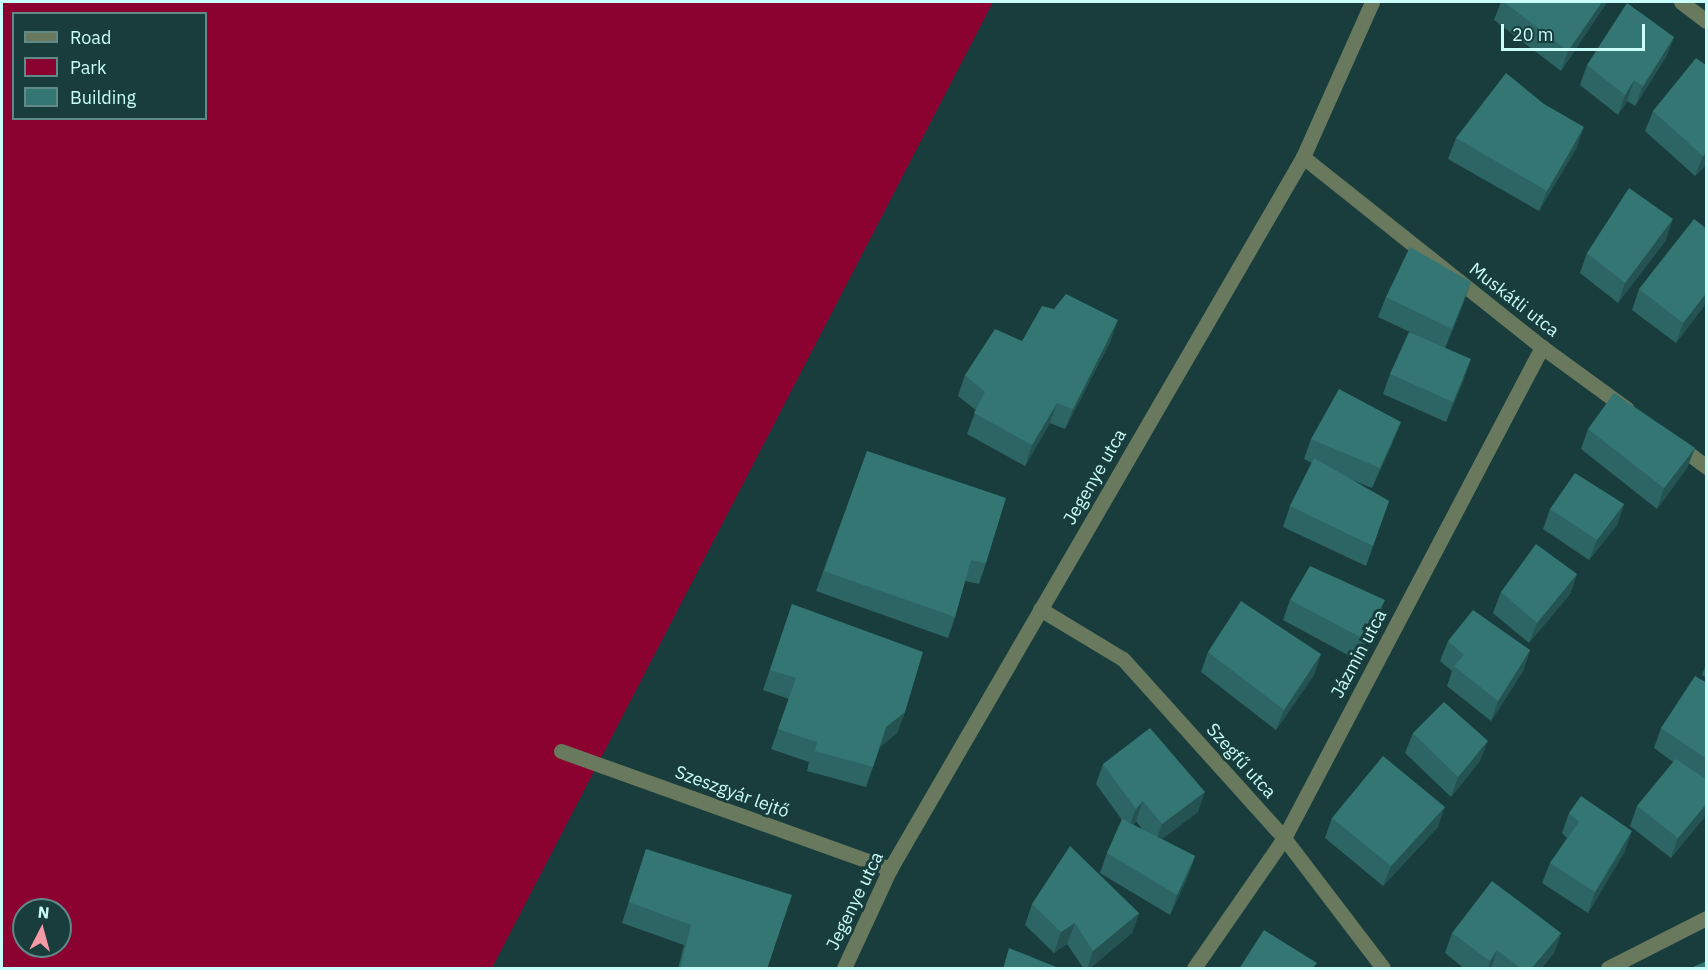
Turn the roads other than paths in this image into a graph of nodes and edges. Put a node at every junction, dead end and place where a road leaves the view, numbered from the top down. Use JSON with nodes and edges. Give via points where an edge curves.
{"nodes":[{"id":1,"x":1372,"y":2,"type":"edge"},
{"id":2,"x":1681,"y":2,"type":"edge"},
{"id":3,"x":1707,"y":21,"type":"edge"},
{"id":4,"x":1303,"y":157,"type":"junction"},
{"id":5,"x":1542,"y":347,"type":"junction"},
{"id":6,"x":1639,"y":417,"type":"edge"},
{"id":7,"x":1658,"y":431,"type":"edge"},
{"id":8,"x":1707,"y":467,"type":"edge"},
{"id":9,"x":1040,"y":609,"type":"junction"},
{"id":10,"x":561,"y":750,"type":"dead end"},
{"id":11,"x":1284,"y":838,"type":"junction"},
{"id":12,"x":890,"y":869,"type":"junction"},
{"id":13,"x":1707,"y":918,"type":"edge"},
{"id":14,"x":844,"y":969,"type":"edge"},
{"id":15,"x":1194,"y":969,"type":"edge"},
{"id":16,"x":1383,"y":969,"type":"edge"},
{"id":17,"x":1608,"y":969,"type":"edge"}],
"edges":[{"from":1,"to":4,"type":"street","name":"Jegenye utca"},
{"from":2,"to":3,"type":"street"},
{"from":4,"to":5,"type":"street","name":"Muskátli utca"},
{"from":4,"to":9,"type":"street","name":"Jegenye utca"},
{"from":5,"to":6,"type":"street","name":"Muskátli utca"},
{"from":5,"to":11,"type":"street","name":"Jázmin utca"},
{"from":7,"to":8,"type":"street"},
{"from":9,"to":11,"type":"street","name":"Szegfű utca","via":[[1123,659]]},
{"from":9,"to":12,"type":"street","name":"Jegenye utca"},
{"from":10,"to":12,"type":"street","name":"Szeszgyár lejtő"},
{"from":11,"to":15,"type":"street","name":"Jázmin utca"},
{"from":11,"to":16,"type":"street","name":"Szegfű utca"},
{"from":12,"to":14,"type":"street","name":"Jegenye utca"},
{"from":13,"to":17,"type":"street"}]}
